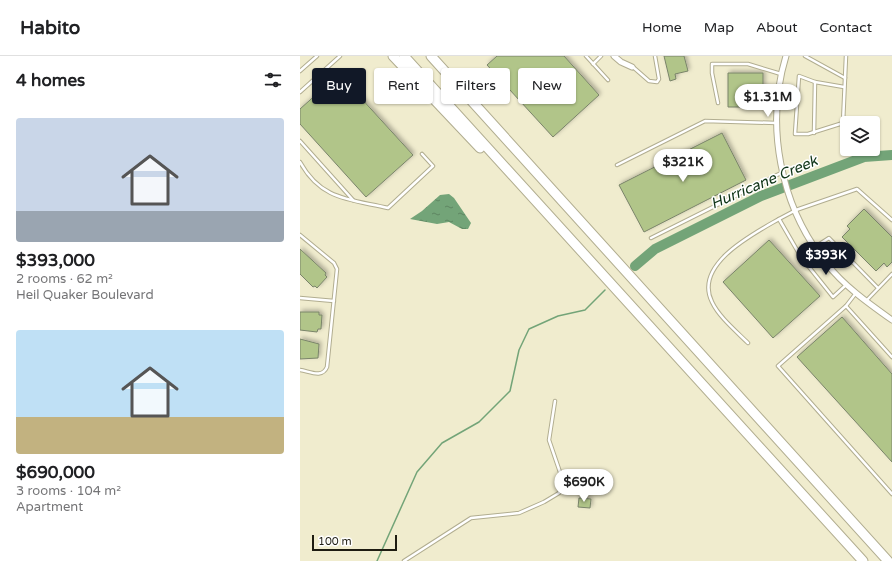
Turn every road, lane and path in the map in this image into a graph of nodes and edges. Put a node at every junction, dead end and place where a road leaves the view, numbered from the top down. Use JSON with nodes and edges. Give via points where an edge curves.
{"nodes":[{"id":1,"x":317,"y":56,"type":"edge"},
{"id":2,"x":340,"y":56,"type":"edge"},
{"id":3,"x":393,"y":56,"type":"edge"},
{"id":4,"x":404,"y":56,"type":"edge"},
{"id":5,"x":431,"y":56,"type":"edge"},
{"id":6,"x":586,"y":56,"type":"edge"},
{"id":7,"x":602,"y":56,"type":"edge"},
{"id":8,"x":614,"y":56,"type":"edge"},
{"id":9,"x":655,"y":56,"type":"edge"},
{"id":10,"x":786,"y":56,"type":"edge"},
{"id":11,"x":805,"y":56,"type":"edge"},
{"id":12,"x":846,"y":56,"type":"edge"},
{"id":13,"x":593,"y":64,"type":"junction"},
{"id":14,"x":632,"y":67,"type":"joint"},
{"id":15,"x":300,"y":71,"type":"edge"},
{"id":16,"x":781,"y":74,"type":"junction"},
{"id":17,"x":845,"y":78,"type":"junction"},
{"id":18,"x":608,"y":80,"type":"dead end"},
{"id":19,"x":815,"y":82,"type":"junction"},
{"id":20,"x":844,"y":87,"type":"junction"},
{"id":21,"x":300,"y":92,"type":"edge"},
{"id":22,"x":718,"y":103,"type":"dead end"},
{"id":23,"x":776,"y":123,"type":"junction"},
{"id":24,"x":814,"y":133,"type":"junction"},
{"id":25,"x":300,"y":141,"type":"edge"},
{"id":26,"x":422,"y":154,"type":"dead end"},
{"id":27,"x":300,"y":162,"type":"edge"},
{"id":28,"x":617,"y":165,"type":"dead end"},
{"id":29,"x":783,"y":172,"type":"junction"},
{"id":30,"x":514,"y":178,"type":"junction"},
{"id":31,"x":353,"y":200,"type":"junction"},
{"id":32,"x":796,"y":210,"type":"junction"},
{"id":33,"x":779,"y":219,"type":"junction"},
{"id":34,"x":892,"y":220,"type":"edge"},
{"id":35,"x":300,"y":235,"type":"edge"},
{"id":36,"x":651,"y":238,"type":"dead end"},
{"id":37,"x":815,"y":247,"type":"junction"},
{"id":38,"x":892,"y":274,"type":"edge"},
{"id":39,"x":847,"y":285,"type":"junction"},
{"id":40,"x":878,"y":288,"type":"junction"},
{"id":41,"x":856,"y":293,"type":"junction"},
{"id":42,"x":300,"y":298,"type":"edge"},
{"id":43,"x":334,"y":301,"type":"junction"},
{"id":44,"x":866,"y":301,"type":"junction"},
{"id":45,"x":846,"y":306,"type":"junction"},
{"id":46,"x":892,"y":320,"type":"edge"},
{"id":47,"x":748,"y":343,"type":"dead end"},
{"id":48,"x":892,"y":357,"type":"edge"},
{"id":49,"x":300,"y":370,"type":"edge"},
{"id":50,"x":555,"y":401,"type":"dead end"},
{"id":51,"x":892,"y":494,"type":"edge"},
{"id":52,"x":404,"y":561,"type":"edge"},
{"id":53,"x":863,"y":561,"type":"edge"},
{"id":54,"x":888,"y":561,"type":"edge"}],
"edges":[{"from":1,"to":15,"type":"lane"},
{"from":2,"to":21,"type":"lane"},
{"from":3,"to":30,"type":"highway","via":[[473,142]]},
{"from":4,"to":30,"type":"highway"},
{"from":5,"to":54,"type":"highway"},
{"from":6,"to":13,"type":"lane"},
{"from":7,"to":13,"type":"lane"},
{"from":8,"to":14,"type":"street"},
{"from":9,"to":14,"type":"lane","via":[[659,79],[657,82],[649,81]]},
{"from":10,"to":16,"type":"street"},
{"from":11,"to":17,"type":"lane"},
{"from":12,"to":17,"type":"lane"},
{"from":13,"to":18,"type":"lane"},
{"from":16,"to":22,"type":"lane","via":[[748,64],[712,64]]},
{"from":16,"to":23,"type":"street"},
{"from":17,"to":20,"type":"lane"},
{"from":19,"to":20,"type":"lane"},
{"from":19,"to":24,"type":"lane"},
{"from":19,"to":24,"type":"lane","via":[[799,76],[795,134]]},
{"from":20,"to":24,"type":"lane","via":[[843,123]]},
{"from":23,"to":28,"type":"lane","via":[[705,121]]},
{"from":23,"to":29,"type":"street"},
{"from":25,"to":31,"type":"lane"},
{"from":26,"to":31,"type":"lane","via":[[433,166],[388,208]]},
{"from":27,"to":31,"type":"lane","via":[[316,184],[325,191]]},
{"from":29,"to":32,"type":"street"},
{"from":29,"to":36,"type":"lane"},
{"from":30,"to":53,"type":"highway","via":[[570,236]]},
{"from":32,"to":33,"type":"lane"},
{"from":32,"to":34,"type":"lane","via":[[857,189]]},
{"from":32,"to":37,"type":"street"},
{"from":33,"to":39,"type":"lane","via":[[801,257],[833,297]]},
{"from":33,"to":47,"type":"lane","via":[[731,250],[717,264],[710,280],[709,296],[714,306]]},
{"from":35,"to":43,"type":"lane","via":[[336,266]]},
{"from":37,"to":39,"type":"street"},
{"from":37,"to":40,"type":"lane","via":[[829,238]]},
{"from":38,"to":40,"type":"lane"},
{"from":39,"to":41,"type":"street"},
{"from":40,"to":44,"type":"lane"},
{"from":41,"to":44,"type":"street"},
{"from":41,"to":45,"type":"lane"},
{"from":42,"to":43,"type":"lane"},
{"from":43,"to":49,"type":"lane","via":[[326,370],[319,374]]},
{"from":44,"to":46,"type":"street"},
{"from":45,"to":48,"type":"lane"},
{"from":45,"to":51,"type":"lane","via":[[778,366]]},
{"from":50,"to":52,"type":"lane","via":[[549,440],[562,478],[563,487],[559,493],[519,513],[471,518]]}]}
